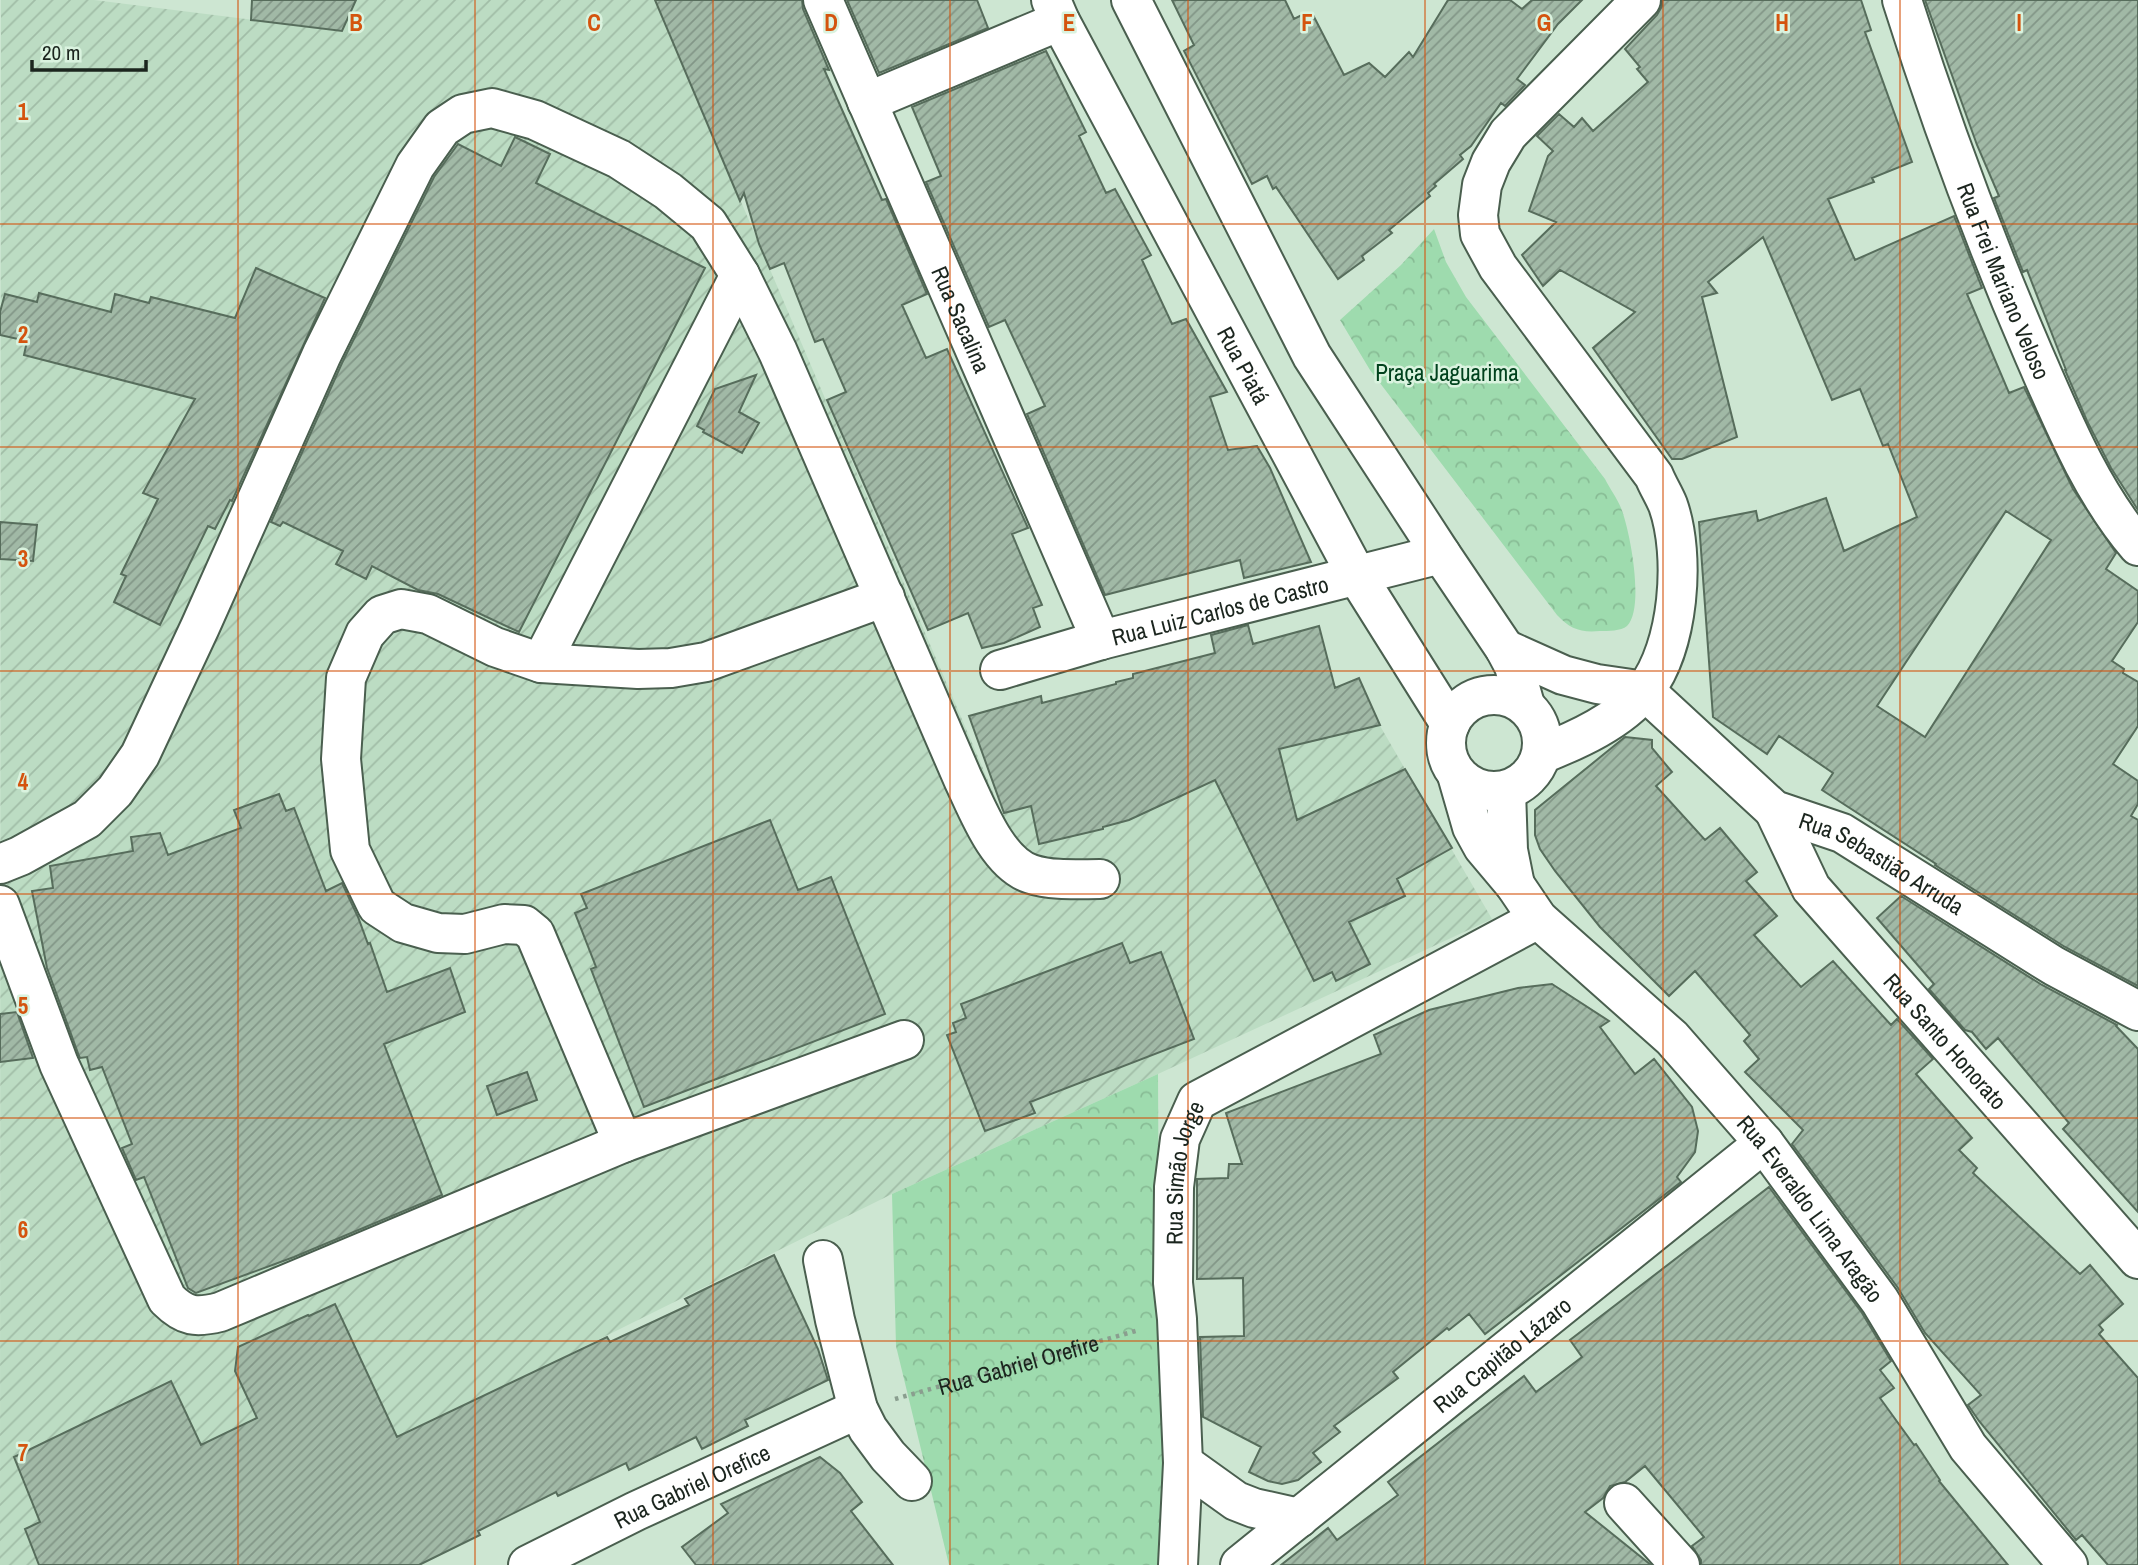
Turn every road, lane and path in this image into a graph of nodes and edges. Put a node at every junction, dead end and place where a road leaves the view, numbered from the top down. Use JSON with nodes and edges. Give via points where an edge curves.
{"nodes":[{"id":1,"x":823,"y":0,"type":"edge"},
{"id":2,"x":1131,"y":0,"type":"edge"},
{"id":3,"x":1641,"y":0,"type":"edge"},
{"id":4,"x":1902,"y":0,"type":"edge"},
{"id":5,"x":1055,"y":10,"type":"edge"},
{"id":6,"x":867,"y":102,"type":"junction"},
{"id":7,"x":740,"y":275,"type":"junction"},
{"id":8,"x":2138,"y":547,"type":"edge"},
{"id":9,"x":1441,"y":554,"type":"junction"},
{"id":10,"x":1357,"y":576,"type":"junction"},
{"id":11,"x":885,"y":597,"type":"junction"},
{"id":12,"x":1101,"y":640,"type":"junction"},
{"id":13,"x":1505,"y":649,"type":"junction"},
{"id":14,"x":541,"y":663,"type":"junction"},
{"id":15,"x":1000,"y":670,"type":"dead end"},
{"id":16,"x":1645,"y":691,"type":"junction"},
{"id":17,"x":1525,"y":705,"type":"junction"},
{"id":18,"x":1450,"y":724,"type":"junction"},
{"id":19,"x":1542,"y":754,"type":"junction"},
{"id":20,"x":1457,"y":775,"type":"junction"},
{"id":21,"x":1506,"y":791,"type":"junction"},
{"id":22,"x":1774,"y":810,"type":"junction"},
{"id":23,"x":0,"y":864,"type":"edge"},
{"id":24,"x":1100,"y":879,"type":"dead end"},
{"id":25,"x":1515,"y":885,"type":"junction"},
{"id":26,"x":0,"y":905,"type":"edge"},
{"id":27,"x":1538,"y":919,"type":"junction"},
{"id":28,"x":2138,"y":1011,"type":"edge"},
{"id":29,"x":904,"y":1040,"type":"dead end"},
{"id":30,"x":623,"y":1143,"type":"junction"},
{"id":31,"x":1764,"y":1143,"type":"junction"},
{"id":32,"x":2138,"y":1259,"type":"edge"},
{"id":33,"x":823,"y":1260,"type":"dead end"},
{"id":34,"x":1177,"y":1319,"type":"junction"},
{"id":35,"x":858,"y":1409,"type":"junction"},
{"id":36,"x":1183,"y":1462,"type":"junction"},
{"id":37,"x":912,"y":1481,"type":"dead end"},
{"id":38,"x":1624,"y":1503,"type":"dead end"},
{"id":39,"x":1298,"y":1518,"type":"junction"},
{"id":40,"x":539,"y":1563,"type":"edge"},
{"id":41,"x":1178,"y":1565,"type":"edge"},
{"id":42,"x":1240,"y":1565,"type":"edge"},
{"id":43,"x":1680,"y":1565,"type":"edge"},
{"id":44,"x":2067,"y":1565,"type":"edge"}],
"edges":[{"from":1,"to":6,"type":"street","name":"Rua Sacalina"},
{"from":2,"to":9,"type":"street","via":[[1312,356]]},
{"from":3,"to":16,"type":"street","via":[[1508,134],[1482,185],[1478,215],[1480,234],[1497,267],[1654,476],[1668,506],[1677,565],[1672,623],[1668,645]]},
{"from":4,"to":8,"type":"street","name":"Rua Frei Mariano Veloso","via":[[2005,288],[2059,413],[2102,497]]},
{"from":5,"to":6,"type":"street"},
{"from":5,"to":10,"type":"street","name":"Rua Piatá"},
{"from":6,"to":12,"type":"street","name":"Rua Sacalina"},
{"from":7,"to":11,"type":"street"},
{"from":7,"to":14,"type":"street"},
{"from":7,"to":23,"type":"street","via":[[708,225],[619,159],[535,120],[492,108],[463,114],[442,128],[415,166],[322,354],[141,755],[115,791],[87,818]]},
{"from":9,"to":10,"type":"street","name":"Rua Luiz Carlos de Castro"},
{"from":9,"to":13,"type":"street"},
{"from":10,"to":12,"type":"street","name":"Rua Luiz Carlos de Castro"},
{"from":10,"to":18,"type":"street","name":"Rua Piatá"},
{"from":11,"to":14,"type":"street","via":[[706,662],[638,669]]},
{"from":11,"to":24,"type":"street","via":[[990,835],[1009,859],[1029,873]]},
{"from":12,"to":15,"type":"street","name":"Rua Luiz Carlos de Castro"},
{"from":13,"to":16,"type":"street","via":[[1563,675]]},
{"from":13,"to":17,"type":"street"},
{"from":14,"to":30,"type":"street","via":[[428,614],[401,608],[382,615],[365,634],[346,678],[341,759],[350,850],[377,906],[403,923],[438,933],[465,934],[524,925],[535,934]]},
{"from":16,"to":19,"type":"street","via":[[1595,729]]},
{"from":16,"to":22,"type":"street","name":"Rua Sebastião Arruda"},
{"from":17,"to":18,"type":"street","via":[[1492,694],[1475,698]]},
{"from":17,"to":19,"type":"street","via":[[1543,736]]},
{"from":18,"to":20,"type":"street","via":[[1446,741]]},
{"from":19,"to":21,"type":"street","via":[[1535,771]]},
{"from":20,"to":21,"type":"street","via":[[1471,786]]},
{"from":20,"to":25,"type":"street","name":"Rua Everaldo Lima Aragão","via":[[1472,827],[1498,868]]},
{"from":21,"to":25,"type":"street","name":"Rua Everaldo Lima Aragão","via":[[1508,850]]},
{"from":22,"to":28,"type":"street","name":"Rua Sebastião Arruda","via":[[1842,833],[2054,966]]},
{"from":22,"to":32,"type":"street","name":"Rua Santo Honorato","via":[[1811,888]]},
{"from":25,"to":27,"type":"street","name":"Rua Everaldo Lima Aragão"},
{"from":26,"to":30,"type":"street","via":[[59,1064],[99,1153],[167,1299],[189,1315],[220,1312]]},
{"from":27,"to":31,"type":"street","name":"Rua Everaldo Lima Aragão","via":[[1672,1038]]},
{"from":27,"to":34,"type":"street","name":"Rua Simão Jorge","via":[[1197,1101],[1180,1139],[1174,1187]]},
{"from":29,"to":30,"type":"street"},
{"from":31,"to":39,"type":"street","name":"Rua Capitão Lázaro"},
{"from":31,"to":44,"type":"street","name":"Rua Everaldo Lima Aragão","via":[[1880,1301],[1968,1447]]},
{"from":33,"to":35,"type":"street"},
{"from":34,"to":35,"type":"path","name":"Rua Gabriel Orefire"},
{"from":34,"to":36,"type":"street","name":"Rua Simão Jorge"},
{"from":35,"to":37,"type":"street","via":[[888,1456]]},
{"from":35,"to":40,"type":"street","name":"Rua Gabriel Orefice","via":[[636,1511]]},
{"from":36,"to":39,"type":"street","via":[[1236,1502]]},
{"from":36,"to":41,"type":"street","name":"Rua Simão Jorge"},
{"from":38,"to":43,"type":"street"},
{"from":39,"to":42,"type":"street","name":"Rua Capitão Lázaro"}]}
